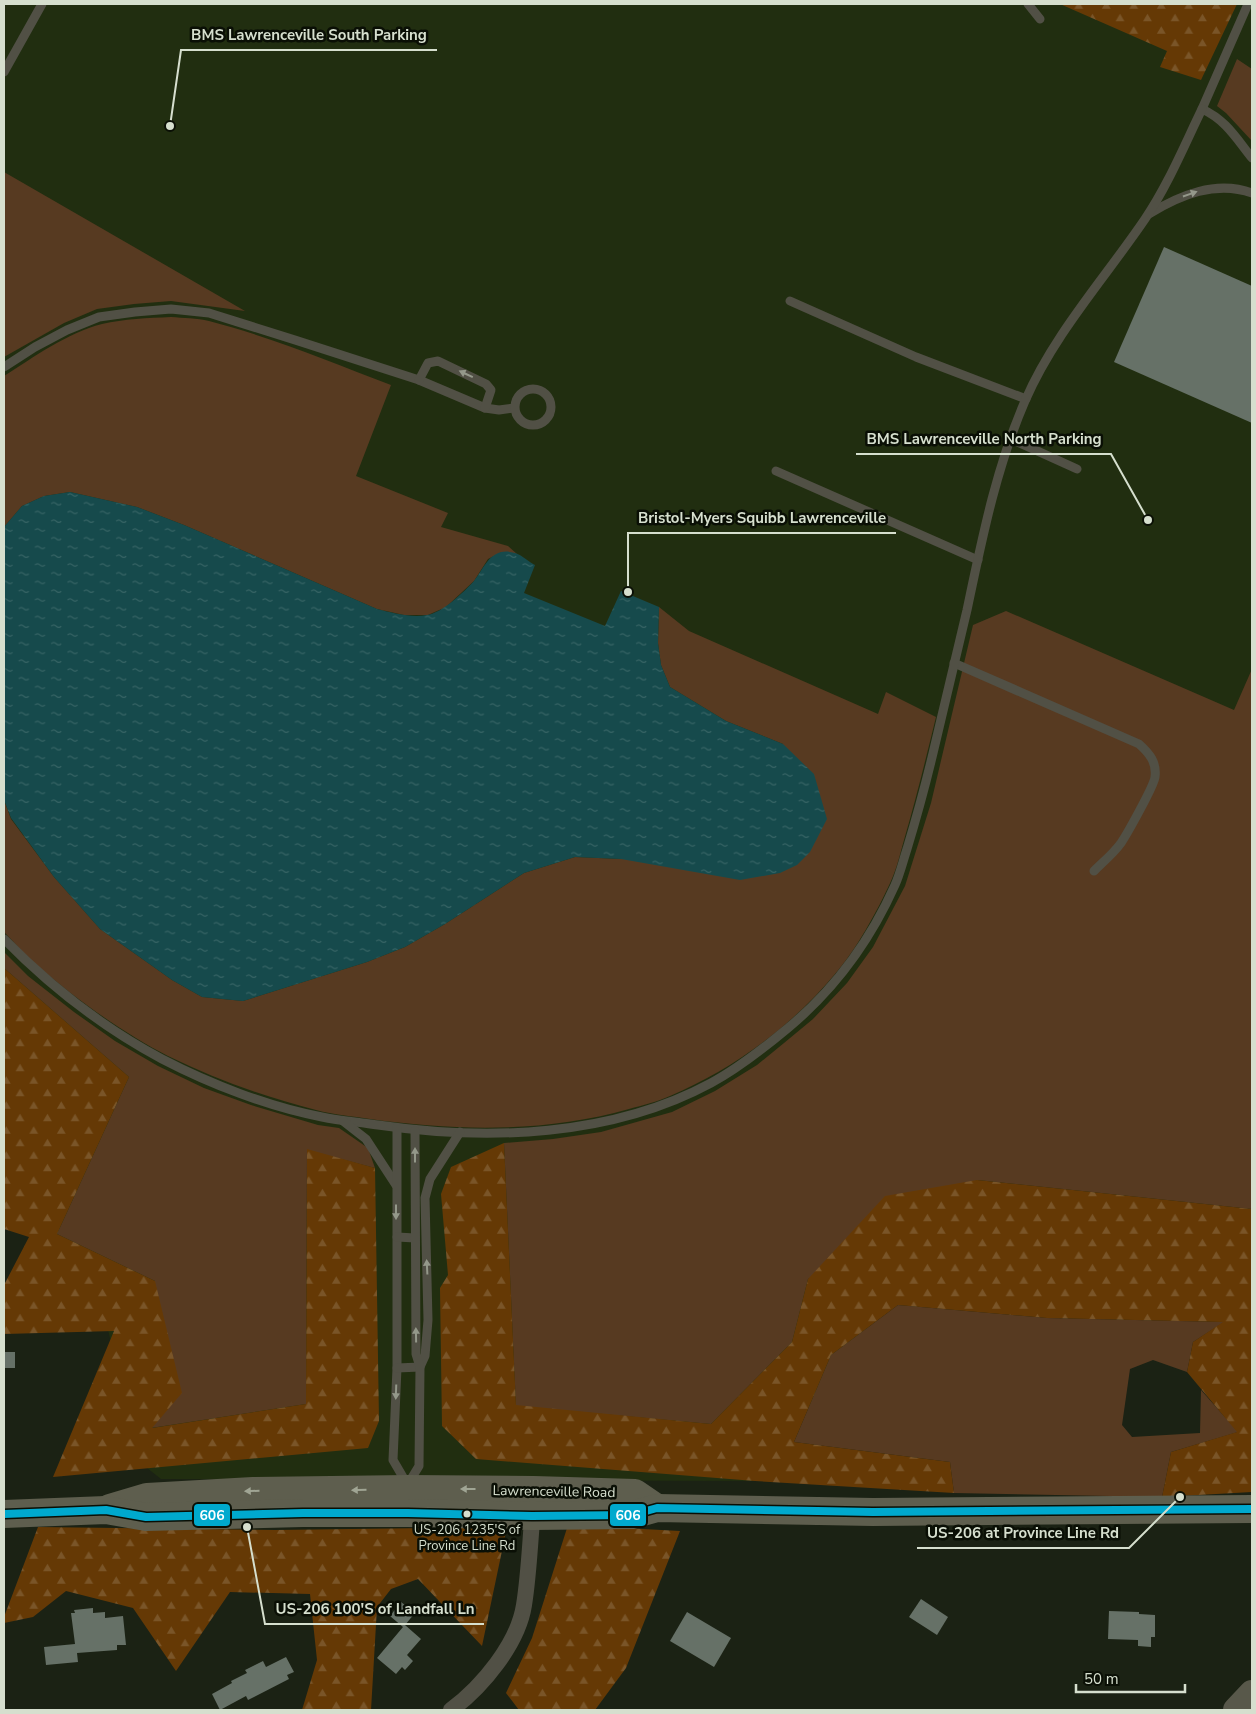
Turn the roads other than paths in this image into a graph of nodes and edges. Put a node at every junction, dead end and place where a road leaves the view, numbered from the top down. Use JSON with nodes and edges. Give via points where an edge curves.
{"nodes":[{"id":1,"x":42,"y":4,"type":"edge"},
{"id":2,"x":1028,"y":4,"type":"edge"},
{"id":3,"x":1248,"y":4,"type":"edge"},
{"id":4,"x":1040,"y":19,"type":"dead end"},
{"id":5,"x":4,"y":72,"type":"edge"},
{"id":6,"x":1202,"y":109,"type":"junction"},
{"id":7,"x":1252,"y":158,"type":"edge"},
{"id":8,"x":1252,"y":193,"type":"edge"},
{"id":9,"x":1147,"y":216,"type":"junction"},
{"id":10,"x":790,"y":302,"type":"dead end"},
{"id":11,"x":4,"y":367,"type":"edge"},
{"id":12,"x":419,"y":380,"type":"junction"},
{"id":13,"x":1026,"y":399,"type":"junction"},
{"id":14,"x":485,"y":408,"type":"junction"},
{"id":15,"x":514,"y":408,"type":"junction"},
{"id":16,"x":1011,"y":439,"type":"junction"},
{"id":17,"x":1077,"y":468,"type":"dead end"},
{"id":18,"x":776,"y":471,"type":"dead end"},
{"id":19,"x":978,"y":560,"type":"junction"},
{"id":20,"x":954,"y":663,"type":"junction"},
{"id":21,"x":1094,"y":871,"type":"dead end"},
{"id":22,"x":4,"y":939,"type":"edge"},
{"id":23,"x":340,"y":1120,"type":"junction"},
{"id":24,"x":397,"y":1128,"type":"junction"},
{"id":25,"x":415,"y":1131,"type":"junction"},
{"id":26,"x":460,"y":1132,"type":"junction"},
{"id":27,"x":396,"y":1186,"type":"junction"},
{"id":28,"x":396,"y":1237,"type":"junction"},
{"id":29,"x":415,"y":1238,"type":"junction"},
{"id":30,"x":420,"y":1367,"type":"junction"},
{"id":31,"x":397,"y":1368,"type":"junction"},
{"id":32,"x":408,"y":1498,"type":"junction"},
{"id":33,"x":533,"y":1503,"type":"junction"},
{"id":34,"x":1252,"y":1509,"type":"edge"},
{"id":35,"x":4,"y":1514,"type":"edge"},
{"id":36,"x":1252,"y":1693,"type":"edge"},
{"id":37,"x":451,"y":1710,"type":"edge"},
{"id":38,"x":1236,"y":1710,"type":"edge"}],
"edges":[{"from":1,"to":5,"type":"lane"},
{"from":2,"to":4,"type":"lane"},
{"from":3,"to":6,"type":"lane"},
{"from":6,"to":7,"type":"lane","via":[[1222,121]]},
{"from":6,"to":9,"type":"lane"},
{"from":9,"to":8,"type":"lane","one_way":true,"via":[[1171,201],[1198,191],[1224,188]]},
{"from":9,"to":13,"type":"lane","via":[[1073,320]]},
{"from":10,"to":13,"type":"lane","via":[[916,357]]},
{"from":11,"to":12,"type":"lane","via":[[67,330],[99,317],[171,309],[209,313]]},
{"from":12,"to":14,"type":"lane"},
{"from":14,"to":12,"type":"lane","one_way":true,"via":[[491,390],[486,384],[438,361],[428,363]]},
{"from":13,"to":16,"type":"lane"},
{"from":14,"to":15,"type":"lane"},
{"from":15,"to":15,"type":"lane","via":[[519,420],[533,425],[544,421],[551,407],[545,394],[531,388],[518,396]]},
{"from":16,"to":17,"type":"lane"},
{"from":16,"to":19,"type":"lane","via":[[992,494]]},
{"from":18,"to":19,"type":"lane"},
{"from":19,"to":20,"type":"lane"},
{"from":20,"to":21,"type":"lane","via":[[1139,744],[1149,752],[1155,778],[1150,790],[1121,844]]},
{"from":20,"to":26,"type":"lane","via":[[922,801],[897,882],[865,942],[840,978],[806,1012],[752,1058],[669,1103],[600,1124],[504,1134]]},
{"from":22,"to":23,"type":"lane","via":[[34,970],[79,1005],[163,1059],[254,1097]]},
{"from":23,"to":24,"type":"lane"},
{"from":23,"to":27,"type":"lane","via":[[366,1139]]},
{"from":24,"to":25,"type":"lane"},
{"from":24,"to":27,"type":"lane"},
{"from":25,"to":26,"type":"lane"},
{"from":29,"to":25,"type":"lane","one_way":true},
{"from":30,"to":26,"type":"lane","one_way":true,"via":[[425,1356],[428,1320],[425,1198],[430,1179]]},
{"from":27,"to":28,"type":"lane","one_way":true},
{"from":28,"to":29,"type":"lane"},
{"from":28,"to":31,"type":"lane"},
{"from":30,"to":29,"type":"lane","one_way":true,"via":[[416,1354]]},
{"from":30,"to":31,"type":"lane"},
{"from":30,"to":32,"type":"lane","via":[[419,1466]]},
{"from":31,"to":32,"type":"lane","one_way":true,"via":[[393,1460]]},
{"from":32,"to":33,"type":"highway","name":"Lawrenceville Road"},
{"from":32,"to":35,"type":"highway","name":"Lawrenceville Road","via":[[303,1513],[146,1517],[106,1510]]},
{"from":33,"to":34,"type":"highway","name":"Lawrenceville Road","via":[[635,1493],[657,1508],[873,1512]]},
{"from":33,"to":37,"type":"street","via":[[524,1607],[515,1632],[489,1675]]},
{"from":36,"to":38,"type":"main road"}]}
